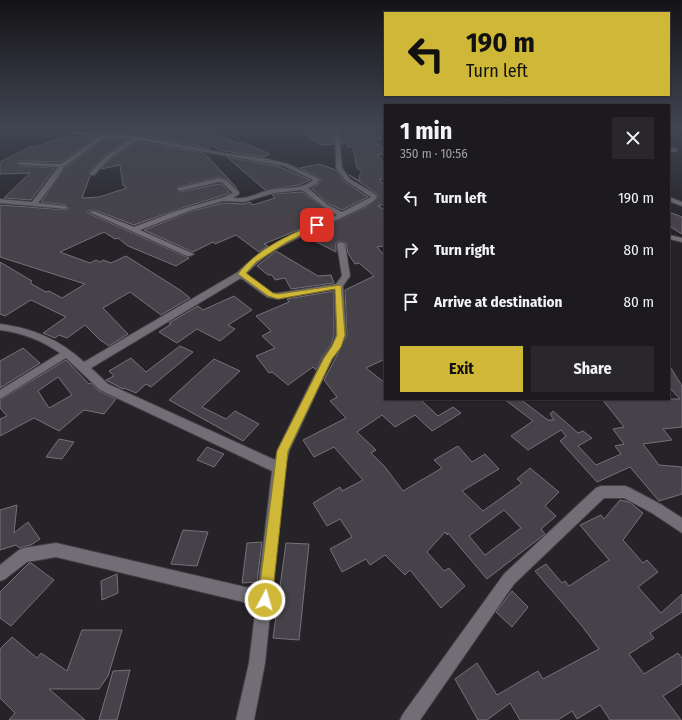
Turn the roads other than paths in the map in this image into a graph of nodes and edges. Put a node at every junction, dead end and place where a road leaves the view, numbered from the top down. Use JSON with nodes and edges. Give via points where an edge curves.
{"nodes":[{"id":1,"x":71,"y":160,"type":"edge"},
{"id":2,"x":106,"y":160,"type":"edge"},
{"id":3,"x":258,"y":160,"type":"edge"},
{"id":4,"x":339,"y":160,"type":"edge"},
{"id":5,"x":21,"y":164,"type":"dead end"},
{"id":6,"x":62,"y":166,"type":"junction"},
{"id":7,"x":92,"y":174,"type":"dead end"},
{"id":8,"x":303,"y":187,"type":"junction"},
{"id":9,"x":180,"y":189,"type":"dead end"},
{"id":10,"x":225,"y":199,"type":"junction"},
{"id":11,"x":670,"y":199,"type":"edge"},
{"id":12,"x":0,"y":201,"type":"edge"},
{"id":13,"x":34,"y":204,"type":"junction"},
{"id":14,"x":682,"y":204,"type":"edge"},
{"id":15,"x":65,"y":208,"type":"dead end"},
{"id":16,"x":92,"y":212,"type":"dead end"},
{"id":17,"x":342,"y":215,"type":"junction"},
{"id":18,"x":136,"y":229,"type":"junction"},
{"id":19,"x":670,"y":237,"type":"edge"},
{"id":20,"x":682,"y":240,"type":"edge"},
{"id":21,"x":342,"y":244,"type":"dead end"},
{"id":22,"x":190,"y":254,"type":"dead end"},
{"id":23,"x":242,"y":274,"type":"junction"},
{"id":24,"x":339,"y":286,"type":"junction"},
{"id":25,"x":0,"y":327,"type":"edge"},
{"id":26,"x":67,"y":353,"type":"junction"},
{"id":27,"x":84,"y":367,"type":"junction"},
{"id":28,"x":0,"y":395,"type":"edge"},
{"id":29,"x":279,"y":468,"type":"junction"},
{"id":30,"x":682,"y":526,"type":"edge"},
{"id":31,"x":0,"y":574,"type":"edge"},
{"id":32,"x":265,"y":600,"type":"junction"},
{"id":33,"x":411,"y":719,"type":"edge"},
{"id":34,"x":245,"y":720,"type":"edge"}],
"edges":[{"from":1,"to":6,"type":"street"},
{"from":2,"to":7,"type":"street"},
{"from":3,"to":8,"type":"street","via":[[286,165],[317,180],[314,184]]},
{"from":4,"to":17,"type":"street","via":[[339,168],[348,180],[374,198]]},
{"from":5,"to":6,"type":"street"},
{"from":6,"to":13,"type":"street"},
{"from":8,"to":10,"type":"street","via":[[247,200]]},
{"from":8,"to":17,"type":"street","via":[[326,206]]},
{"from":9,"to":10,"type":"street","via":[[219,180],[225,182],[236,193]]},
{"from":10,"to":18,"type":"street"},
{"from":11,"to":14,"type":"street"},
{"from":12,"to":13,"type":"street"},
{"from":13,"to":15,"type":"street"},
{"from":16,"to":18,"type":"street"},
{"from":17,"to":23,"type":"street","via":[[285,240],[253,261]]},
{"from":18,"to":22,"type":"street"},
{"from":19,"to":20,"type":"street"},
{"from":21,"to":24,"type":"street","via":[[346,276]]},
{"from":23,"to":24,"type":"street","via":[[270,295],[278,296]]},
{"from":23,"to":27,"type":"street"},
{"from":24,"to":29,"type":"street","via":[[341,335],[282,451]]},
{"from":25,"to":26,"type":"street","via":[[30,332],[57,345]]},
{"from":26,"to":27,"type":"street"},
{"from":26,"to":28,"type":"street"},
{"from":27,"to":29,"type":"street","via":[[104,388]]},
{"from":29,"to":32,"type":"street"},
{"from":30,"to":33,"type":"street","via":[[625,492],[601,492],[509,579]]},
{"from":31,"to":32,"type":"street","via":[[24,555],[56,550]]},
{"from":32,"to":34,"type":"street","via":[[257,663]]}]}
